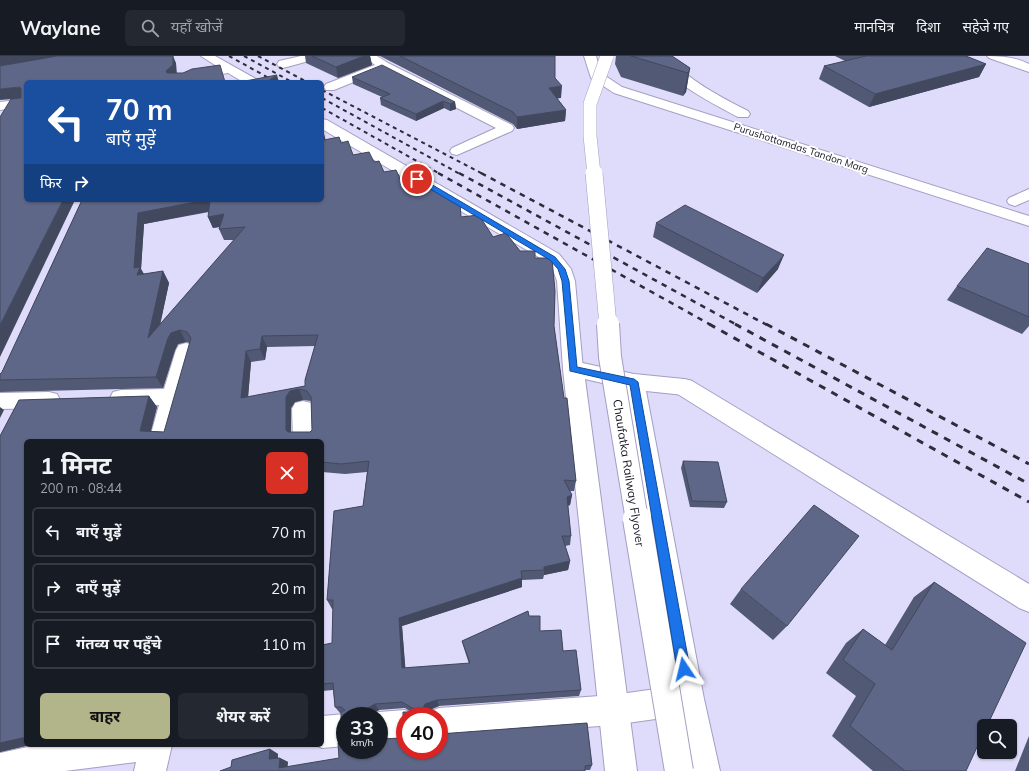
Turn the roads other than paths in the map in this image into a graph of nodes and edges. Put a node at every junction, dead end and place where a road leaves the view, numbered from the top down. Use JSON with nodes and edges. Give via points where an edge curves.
{"nodes":[{"id":1,"x":207,"y":56,"type":"edge"},
{"id":2,"x":316,"y":56,"type":"edge"},
{"id":3,"x":369,"y":56,"type":"edge"},
{"id":4,"x":590,"y":56,"type":"edge"},
{"id":5,"x":598,"y":56,"type":"edge"},
{"id":6,"x":607,"y":56,"type":"edge"},
{"id":7,"x":659,"y":56,"type":"edge"},
{"id":8,"x":993,"y":56,"type":"edge"},
{"id":9,"x":283,"y":64,"type":"dead end"},
{"id":10,"x":384,"y":66,"type":"junction"},
{"id":11,"x":1029,"y":68,"type":"edge"},
{"id":12,"x":230,"y":69,"type":"junction"},
{"id":13,"x":181,"y":80,"type":"edge"},
{"id":14,"x":249,"y":80,"type":"edge"},
{"id":15,"x":330,"y":87,"type":"dead end"},
{"id":16,"x":24,"y":103,"type":"edge"},
{"id":17,"x":6,"y":105,"type":"edge"},
{"id":18,"x":743,"y":114,"type":"junction"},
{"id":19,"x":758,"y":119,"type":"dead end"},
{"id":20,"x":3,"y":121,"type":"edge"},
{"id":21,"x":324,"y":124,"type":"edge"},
{"id":22,"x":457,"y":150,"type":"dead end"},
{"id":23,"x":1029,"y":194,"type":"edge"},
{"id":24,"x":1000,"y":197,"type":"dead end"},
{"id":25,"x":1022,"y":204,"type":"edge"},
{"id":26,"x":1029,"y":221,"type":"edge"},
{"id":27,"x":186,"y":350,"type":"edge"},
{"id":28,"x":573,"y":369,"type":"junction"},
{"id":29,"x":634,"y":382,"type":"junction"},
{"id":30,"x":172,"y":397,"type":"junction"},
{"id":31,"x":69,"y":399,"type":"edge"},
{"id":32,"x":101,"y":399,"type":"edge"},
{"id":33,"x":22,"y":400,"type":"junction"},
{"id":34,"x":0,"y":401,"type":"edge"},
{"id":35,"x":303,"y":409,"type":"dead end"},
{"id":36,"x":11,"y":421,"type":"edge"},
{"id":37,"x":161,"y":439,"type":"edge"},
{"id":38,"x":304,"y":439,"type":"edge"},
{"id":39,"x":1029,"y":599,"type":"edge"},
{"id":40,"x":689,"y":699,"type":"junction"},
{"id":41,"x":613,"y":710,"type":"junction"},
{"id":42,"x":448,"y":722,"type":"edge"},
{"id":43,"x":336,"y":731,"type":"edge"},
{"id":44,"x":324,"y":732,"type":"edge"},
{"id":45,"x":114,"y":747,"type":"edge"},
{"id":46,"x":156,"y":747,"type":"edge"},
{"id":47,"x":76,"y":749,"type":"edge"},
{"id":48,"x":0,"y":769,"type":"edge"},
{"id":49,"x":150,"y":771,"type":"edge"},
{"id":50,"x":621,"y":771,"type":"edge"},
{"id":51,"x":679,"y":771,"type":"edge"},
{"id":52,"x":704,"y":771,"type":"edge"}],
"edges":[{"from":1,"to":12,"type":"street"},
{"from":2,"to":9,"type":"street"},
{"from":3,"to":10,"type":"street"},
{"from":4,"to":26,"type":"street","name":"Purushottamdas Tandon Marg","via":[[596,75],[618,90]]},
{"from":5,"to":18,"type":"street","via":[[610,73],[620,78],[682,99]]},
{"from":6,"to":51,"type":"street","name":"Chaufatka Railway Flyover","bridge":true,"via":[[590,104],[590,136],[610,357]]},
{"from":7,"to":18,"type":"street","via":[[669,67],[695,86]]},
{"from":8,"to":11,"type":"street","via":[[1018,62]]},
{"from":10,"to":15,"type":"street"},
{"from":10,"to":22,"type":"street","via":[[507,128]]},
{"from":12,"to":13,"type":"street","via":[[192,75]]},
{"from":12,"to":14,"type":"street"},
{"from":16,"to":17,"type":"street"},
{"from":17,"to":20,"type":"street"},
{"from":18,"to":19,"type":"street"},
{"from":21,"to":28,"type":"street","via":[[553,258],[562,269],[566,281]]},
{"from":23,"to":25,"type":"street"},
{"from":24,"to":25,"type":"street"},
{"from":27,"to":30,"type":"street"},
{"from":28,"to":29,"type":"street"},
{"from":28,"to":41,"type":"street"},
{"from":29,"to":39,"type":"street","via":[[684,387]]},
{"from":29,"to":40,"type":"street"},
{"from":30,"to":32,"type":"street"},
{"from":30,"to":37,"type":"street"},
{"from":31,"to":33,"type":"street"},
{"from":33,"to":34,"type":"street"},
{"from":33,"to":36,"type":"street"},
{"from":35,"to":38,"type":"street"},
{"from":40,"to":41,"type":"street"},
{"from":40,"to":52,"type":"street"},
{"from":41,"to":42,"type":"street"},
{"from":41,"to":50,"type":"street"},
{"from":43,"to":44,"type":"street"},
{"from":45,"to":47,"type":"street"},
{"from":46,"to":49,"type":"street"},
{"from":47,"to":48,"type":"street"}]}
